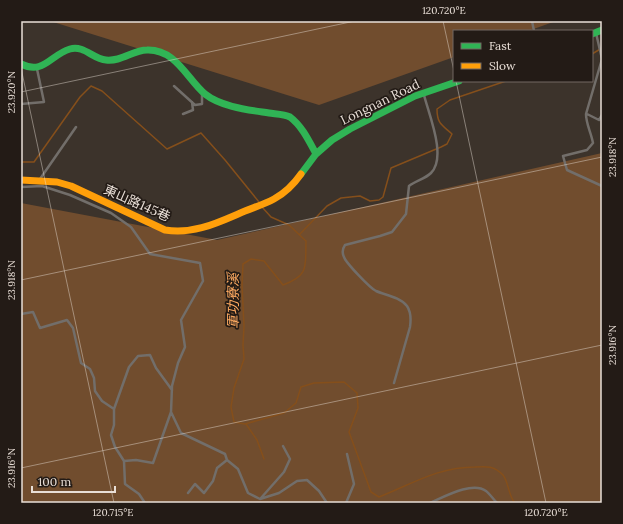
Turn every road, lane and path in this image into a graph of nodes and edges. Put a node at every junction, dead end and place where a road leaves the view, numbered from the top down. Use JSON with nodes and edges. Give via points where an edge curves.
{"nodes":[{"id":1,"x":597,"y":32,"type":"edge"},
{"id":2,"x":21,"y":64,"type":"edge"},
{"id":3,"x":37,"y":68,"type":"junction"},
{"id":4,"x":456,"y":82,"type":"edge"},
{"id":5,"x":174,"y":86,"type":"dead end"},
{"id":6,"x":201,"y":90,"type":"junction"},
{"id":7,"x":424,"y":93,"type":"junction"},
{"id":8,"x":192,"y":102,"type":"junction"},
{"id":9,"x":21,"y":104,"type":"edge"},
{"id":10,"x":183,"y":114,"type":"dead end"},
{"id":11,"x":586,"y":114,"type":"junction"},
{"id":12,"x":602,"y":115,"type":"edge"},
{"id":13,"x":76,"y":127,"type":"dead end"},
{"id":14,"x":316,"y":154,"type":"junction"},
{"id":15,"x":21,"y":180,"type":"edge"},
{"id":16,"x":39,"y":181,"type":"junction"},
{"id":17,"x":602,"y":186,"type":"edge"},
{"id":18,"x":21,"y":187,"type":"edge"},
{"id":19,"x":21,"y":314,"type":"edge"},
{"id":20,"x":394,"y":383,"type":"dead end"},
{"id":21,"x":172,"y":391,"type":"junction"},
{"id":22,"x":114,"y":409,"type":"junction"},
{"id":23,"x":171,"y":412,"type":"junction"},
{"id":24,"x":283,"y":446,"type":"dead end"},
{"id":25,"x":347,"y":454,"type":"dead end"},
{"id":26,"x":227,"y":460,"type":"junction"},
{"id":27,"x":124,"y":461,"type":"junction"},
{"id":28,"x":188,"y":493,"type":"dead end"},
{"id":29,"x":260,"y":499,"type":"junction"},
{"id":30,"x":145,"y":503,"type":"edge"},
{"id":31,"x":327,"y":503,"type":"edge"},
{"id":32,"x":346,"y":503,"type":"edge"},
{"id":33,"x":430,"y":503,"type":"edge"},
{"id":34,"x":496,"y":503,"type":"edge"}],
"edges":[{"from":1,"to":11,"type":"lane","via":[[602,58]]},
{"from":2,"to":3,"type":"street"},
{"from":3,"to":6,"type":"street","via":[[68,49],[82,49],[103,60],[147,50],[157,51],[181,66]]},
{"from":3,"to":9,"type":"lane","via":[[44,102]]},
{"from":4,"to":7,"type":"street","name":"Longnan Road"},
{"from":5,"to":8,"type":"lane"},
{"from":6,"to":8,"type":"lane","via":[[202,104],[195,105]]},
{"from":6,"to":14,"type":"street","via":[[222,103],[288,116],[304,130]]},
{"from":7,"to":14,"type":"street","name":"Longnan Road","via":[[350,129]]},
{"from":7,"to":20,"type":"lane","via":[[435,134],[436,167],[429,175],[409,186],[406,214],[392,232],[345,245],[343,249],[344,257],[374,290],[407,306],[410,320],[408,335]]},
{"from":8,"to":10,"type":"lane","via":[[193,110]]},
{"from":11,"to":12,"type":"lane","via":[[599,120]]},
{"from":11,"to":17,"type":"lane","via":[[593,143],[587,150],[563,156],[566,170]]},
{"from":13,"to":16,"type":"lane"},
{"from":14,"to":16,"type":"street","name":"東山路145巷","via":[[293,185],[274,199],[214,224],[190,231],[166,230],[72,186]]},
{"from":15,"to":16,"type":"street","name":"東山路145巷"},
{"from":18,"to":21,"type":"lane","via":[[42,186],[111,213],[131,227],[150,254],[200,262],[203,281],[181,320],[185,347],[178,363]]},
{"from":19,"to":22,"type":"lane","via":[[32,312],[40,328],[67,320],[73,328],[81,363],[90,369],[94,378],[95,391],[102,401]]},
{"from":21,"to":22,"type":"lane","via":[[150,355],[138,356],[129,367]]},
{"from":21,"to":23,"type":"lane"},
{"from":22,"to":27,"type":"lane","via":[[111,435]]},
{"from":23,"to":26,"type":"lane","via":[[181,433],[226,454]]},
{"from":23,"to":27,"type":"lane","via":[[153,463]]},
{"from":24,"to":29,"type":"lane","via":[[290,459],[284,472]]},
{"from":25,"to":32,"type":"lane","via":[[354,484]]},
{"from":26,"to":28,"type":"lane","via":[[217,468],[213,481],[204,493],[195,484]]},
{"from":26,"to":29,"type":"lane","via":[[238,469],[248,493]]},
{"from":27,"to":30,"type":"lane","via":[[125,484],[139,494]]},
{"from":29,"to":31,"type":"lane","via":[[279,493],[297,481],[307,480]]},
{"from":33,"to":34,"type":"lane","via":[[474,487],[486,491]]}]}
